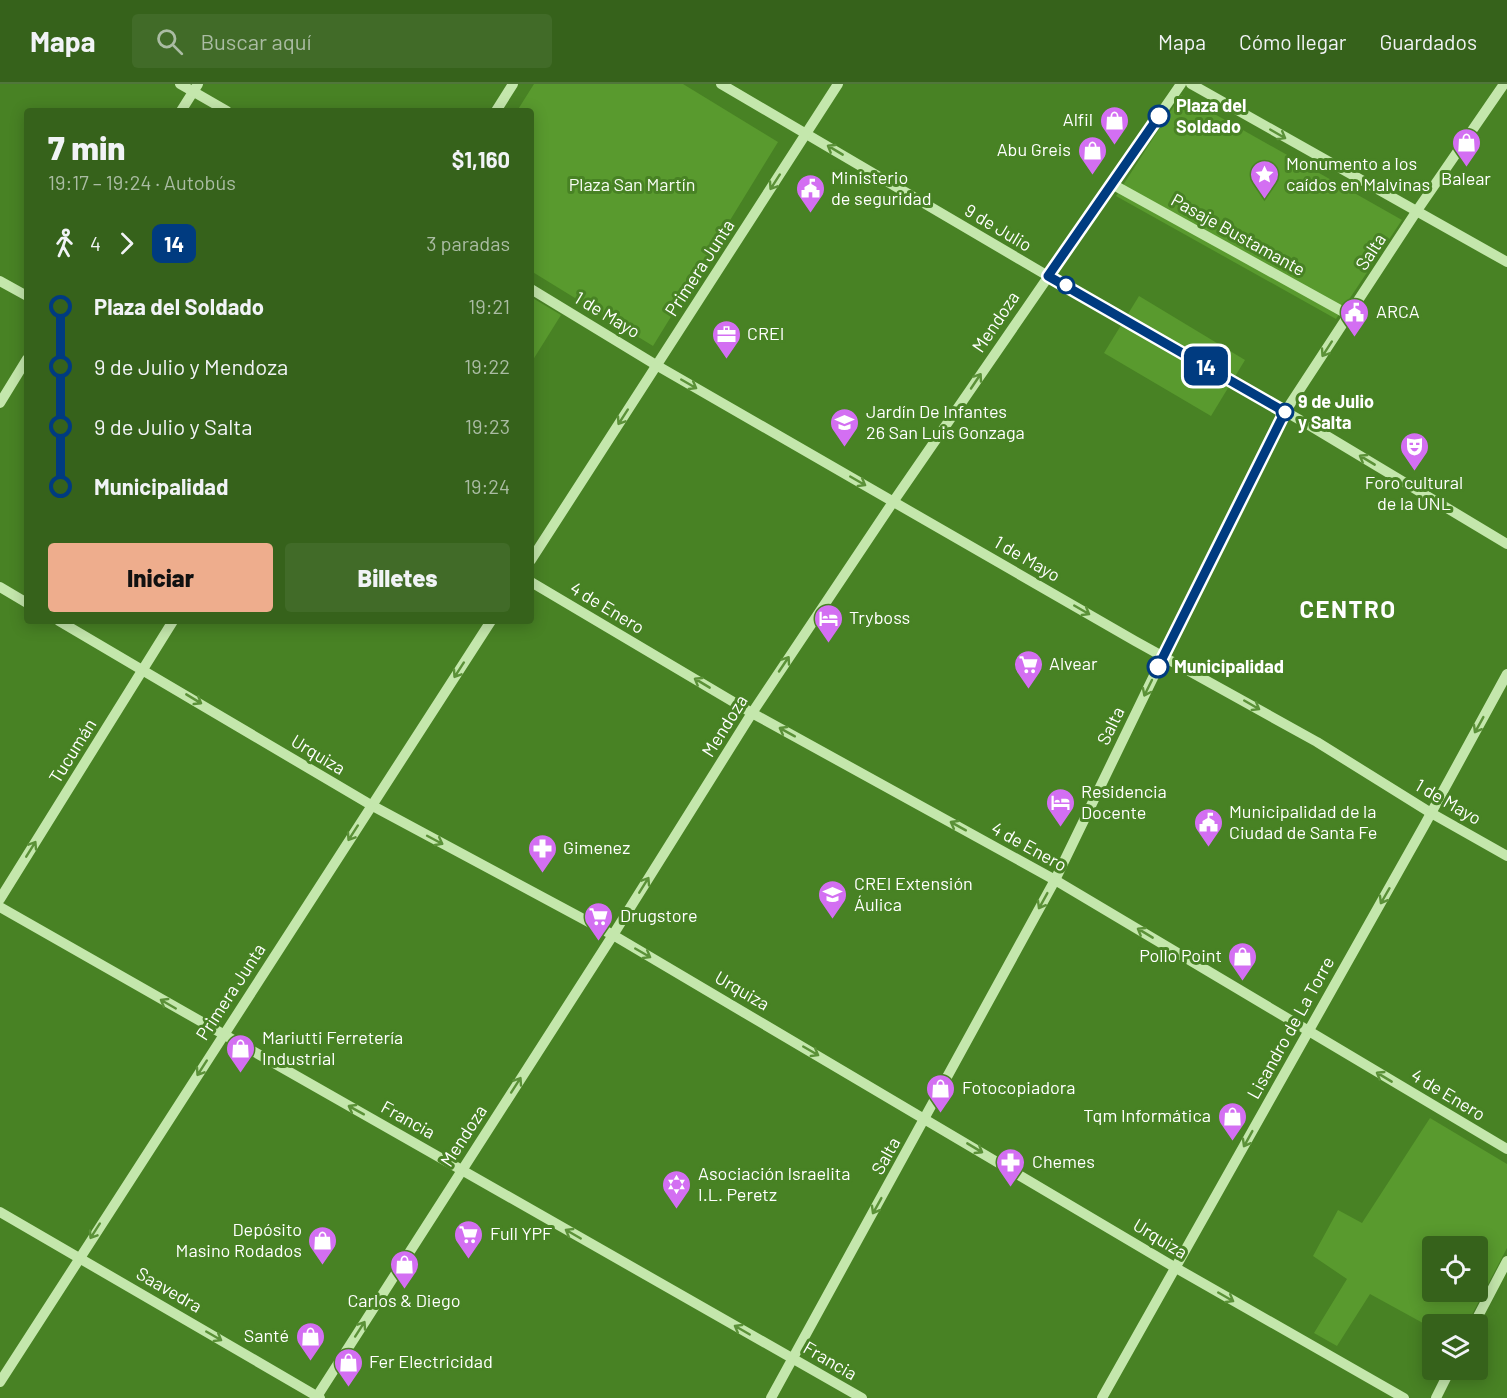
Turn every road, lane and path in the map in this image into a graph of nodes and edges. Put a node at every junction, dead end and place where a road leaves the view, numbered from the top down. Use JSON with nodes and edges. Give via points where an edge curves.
{"nodes":[{"id":1,"x":180,"y":84,"type":"edge"},
{"id":2,"x":513,"y":84,"type":"edge"},
{"id":3,"x":721,"y":84,"type":"edge"},
{"id":4,"x":838,"y":84,"type":"edge"},
{"id":5,"x":1181,"y":84,"type":"edge"},
{"id":6,"x":1191,"y":84,"type":"edge"},
{"id":7,"x":1504,"y":84,"type":"edge"},
{"id":8,"x":195,"y":88,"type":"edge"},
{"id":9,"x":183,"y":108,"type":"edge"},
{"id":10,"x":222,"y":108,"type":"edge"},
{"id":11,"x":498,"y":108,"type":"edge"},
{"id":12,"x":807,"y":133,"type":"junction"},
{"id":13,"x":1112,"y":184,"type":"junction"},
{"id":14,"x":1416,"y":212,"type":"junction"},
{"id":15,"x":1507,"y":262,"type":"edge"},
{"id":16,"x":1048,"y":276,"type":"junction"},
{"id":17,"x":0,"y":281,"type":"edge"},
{"id":18,"x":534,"y":291,"type":"edge"},
{"id":19,"x":24,"y":295,"type":"edge"},
{"id":20,"x":1349,"y":315,"type":"junction"},
{"id":21,"x":24,"y":364,"type":"edge"},
{"id":22,"x":656,"y":365,"type":"junction"},
{"id":23,"x":0,"y":403,"type":"edge"},
{"id":24,"x":1285,"y":412,"type":"junction"},
{"id":25,"x":893,"y":501,"type":"junction"},
{"id":26,"x":1507,"y":544,"type":"edge"},
{"id":27,"x":534,"y":555,"type":"edge"},
{"id":28,"x":534,"y":584,"type":"edge"},
{"id":29,"x":0,"y":587,"type":"edge"},
{"id":30,"x":24,"y":601,"type":"edge"},
{"id":31,"x":64,"y":624,"type":"edge"},
{"id":32,"x":171,"y":624,"type":"edge"},
{"id":33,"x":489,"y":624,"type":"edge"},
{"id":34,"x":1163,"y":657,"type":"junction"},
{"id":35,"x":143,"y":669,"type":"junction"},
{"id":36,"x":1507,"y":674,"type":"edge"},
{"id":37,"x":752,"y":712,"type":"junction"},
{"id":38,"x":371,"y":806,"type":"junction"},
{"id":39,"x":1431,"y":813,"type":"junction"},
{"id":40,"x":1507,"y":856,"type":"edge"},
{"id":41,"x":1055,"y":880,"type":"junction"},
{"id":42,"x":0,"y":899,"type":"edge"},
{"id":43,"x":0,"y":907,"type":"edge"},
{"id":44,"x":613,"y":935,"type":"junction"},
{"id":45,"x":1308,"y":1032,"type":"junction"},
{"id":46,"x":223,"y":1036,"type":"junction"},
{"id":47,"x":925,"y":1118,"type":"junction"},
{"id":48,"x":1507,"y":1149,"type":"edge"},
{"id":49,"x":462,"y":1169,"type":"junction"},
{"id":50,"x":0,"y":1212,"type":"edge"},
{"id":51,"x":79,"y":1257,"type":"junction"},
{"id":52,"x":1507,"y":1261,"type":"edge"},
{"id":53,"x":1176,"y":1268,"type":"junction"},
{"id":54,"x":1479,"y":1314,"type":"edge"},
{"id":55,"x":793,"y":1359,"type":"junction"},
{"id":56,"x":1445,"y":1380,"type":"edge"},
{"id":57,"x":0,"y":1382,"type":"edge"},
{"id":58,"x":318,"y":1397,"type":"edge"},
{"id":59,"x":771,"y":1398,"type":"edge"},
{"id":60,"x":862,"y":1398,"type":"edge"},
{"id":61,"x":1102,"y":1398,"type":"edge"},
{"id":62,"x":1404,"y":1398,"type":"edge"},
{"id":63,"x":1436,"y":1398,"type":"edge"}],
"edges":[{"from":1,"to":8,"type":"street"},
{"from":2,"to":11,"type":"street"},
{"from":3,"to":12,"type":"street","name":"9 de Julio"},
{"from":4,"to":12,"type":"street","name":"Primera Junta"},
{"from":5,"to":13,"type":"street","name":"Mendoza"},
{"from":6,"to":14,"type":"street","one_way":true},
{"from":7,"to":14,"type":"street","name":"Salta"},
{"from":8,"to":9,"type":"street"},
{"from":8,"to":10,"type":"street"},
{"from":16,"to":12,"type":"street","name":"9 de Julio","one_way":true},
{"from":12,"to":22,"type":"street","name":"Primera Junta","one_way":true},
{"from":13,"to":16,"type":"street","name":"Mendoza"},
{"from":13,"to":20,"type":"street","name":"Pasaje Bustamante"},
{"from":14,"to":15,"type":"street"},
{"from":14,"to":20,"type":"street","name":"Salta"},
{"from":16,"to":24,"type":"street","name":"9 de Julio"},
{"from":25,"to":16,"type":"street","name":"Mendoza","one_way":true},
{"from":17,"to":19,"type":"street"},
{"from":18,"to":22,"type":"street","name":"1 de Mayo"},
{"from":20,"to":24,"type":"street","name":"Salta","one_way":true},
{"from":21,"to":23,"type":"street"},
{"from":22,"to":25,"type":"street","name":"1 de Mayo","one_way":true},
{"from":22,"to":27,"type":"street","name":"Primera Junta","one_way":true},
{"from":26,"to":24,"type":"street","name":"9 de Julio","one_way":true},
{"from":24,"to":34,"type":"street","name":"Salta"},
{"from":25,"to":34,"type":"street","name":"1 de Mayo","one_way":true},
{"from":37,"to":25,"type":"street","name":"Mendoza","one_way":true},
{"from":37,"to":28,"type":"street","name":"4 de Enero","one_way":true},
{"from":29,"to":30,"type":"street"},
{"from":31,"to":35,"type":"street","name":"Urquiza"},
{"from":32,"to":35,"type":"street","name":"Tucumán"},
{"from":33,"to":38,"type":"street","name":"Primera Junta","one_way":true},
{"from":34,"to":39,"type":"street","name":"1 de Mayo","one_way":true,"via":[[1317,742]]},
{"from":34,"to":41,"type":"street","name":"Salta","one_way":true},
{"from":35,"to":38,"type":"street","name":"Urquiza","one_way":true},
{"from":42,"to":35,"type":"street","name":"Tucumán","one_way":true},
{"from":36,"to":39,"type":"street","name":"Lisandro de La Torre","one_way":true},
{"from":41,"to":37,"type":"street","name":"4 de Enero","one_way":true},
{"from":44,"to":37,"type":"street","name":"Mendoza","one_way":true},
{"from":38,"to":44,"type":"street","name":"Urquiza","one_way":true},
{"from":38,"to":46,"type":"street","name":"Primera Junta","one_way":true},
{"from":39,"to":40,"type":"street","name":"1 de Mayo"},
{"from":39,"to":45,"type":"street","name":"Lisandro de La Torre","one_way":true},
{"from":45,"to":41,"type":"street","name":"4 de Enero","one_way":true},
{"from":41,"to":47,"type":"street","name":"Salta","one_way":true},
{"from":46,"to":43,"type":"street","name":"Francia","one_way":true},
{"from":44,"to":47,"type":"street","name":"Urquiza","one_way":true},
{"from":49,"to":44,"type":"street","name":"Mendoza","one_way":true},
{"from":48,"to":45,"type":"street","name":"4 de Enero","one_way":true},
{"from":45,"to":53,"type":"street","name":"Lisandro de La Torre","one_way":true},
{"from":49,"to":46,"type":"street","name":"Francia","one_way":true},
{"from":46,"to":51,"type":"street","name":"Primera Junta","one_way":true},
{"from":47,"to":53,"type":"street","name":"Urquiza","one_way":true},
{"from":47,"to":55,"type":"street","name":"Salta","one_way":true},
{"from":55,"to":49,"type":"street","name":"Francia","one_way":true},
{"from":58,"to":49,"type":"street","name":"Mendoza","one_way":true},
{"from":50,"to":51,"type":"street","name":"Saavedra"},
{"from":51,"to":57,"type":"street","name":"Primera Junta"},
{"from":51,"to":58,"type":"street","name":"Saavedra","one_way":true},
{"from":52,"to":54,"type":"street"},
{"from":53,"to":61,"type":"street","name":"Lisandro de La Torre"},
{"from":53,"to":62,"type":"street","name":"Urquiza","one_way":true},
{"from":55,"to":59,"type":"street","name":"Salta"},
{"from":55,"to":60,"type":"street","name":"Francia"},
{"from":56,"to":63,"type":"street"}]}
